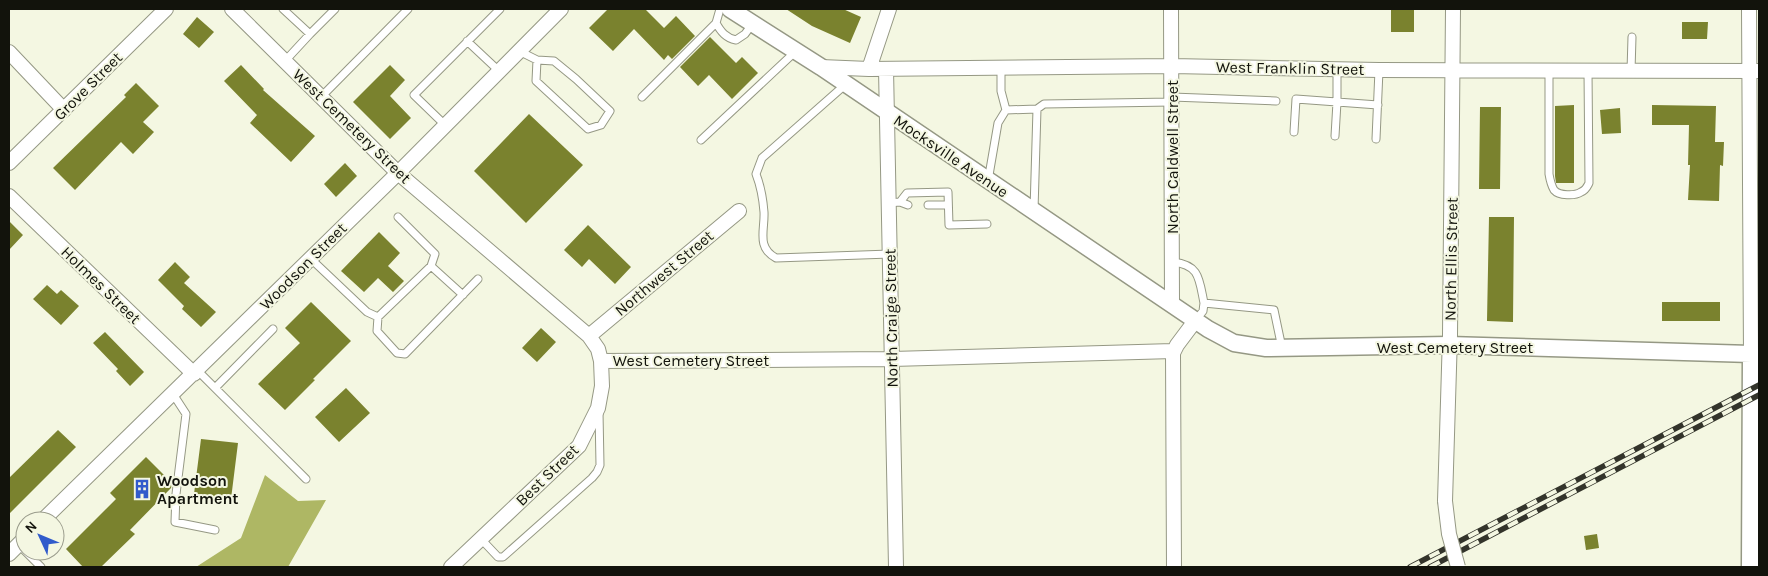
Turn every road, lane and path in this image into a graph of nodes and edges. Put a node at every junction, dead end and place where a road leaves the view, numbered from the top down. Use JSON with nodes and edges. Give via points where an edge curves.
{"nodes":[{"id":1,"x":166,"y":9,"type":"edge"},
{"id":2,"x":232,"y":9,"type":"edge"},
{"id":3,"x":283,"y":9,"type":"edge"},
{"id":4,"x":335,"y":9,"type":"edge"},
{"id":5,"x":408,"y":9,"type":"edge"},
{"id":6,"x":500,"y":9,"type":"edge"},
{"id":7,"x":561,"y":9,"type":"edge"},
{"id":8,"x":720,"y":9,"type":"edge"},
{"id":9,"x":730,"y":9,"type":"edge"},
{"id":10,"x":889,"y":9,"type":"edge"},
{"id":11,"x":1171,"y":9,"type":"edge"},
{"id":12,"x":1453,"y":9,"type":"edge"},
{"id":13,"x":1749,"y":9,"type":"edge"},
{"id":14,"x":716,"y":23,"type":"junction"},
{"id":15,"x":752,"y":23,"type":"junction"},
{"id":16,"x":310,"y":34,"type":"junction"},
{"id":17,"x":1632,"y":38,"type":"dead end"},
{"id":18,"x":468,"y":41,"type":"junction"},
{"id":19,"x":519,"y":51,"type":"junction"},
{"id":20,"x":796,"y":51,"type":"junction"},
{"id":21,"x":9,"y":52,"type":"edge"},
{"id":22,"x":537,"y":60,"type":"junction"},
{"id":23,"x":285,"y":62,"type":"junction"},
{"id":24,"x":1172,"y":66,"type":"junction"},
{"id":25,"x":821,"y":67,"type":"junction"},
{"id":26,"x":1001,"y":68,"type":"junction"},
{"id":27,"x":869,"y":69,"type":"junction"},
{"id":28,"x":886,"y":69,"type":"junction"},
{"id":29,"x":1337,"y":69,"type":"junction"},
{"id":30,"x":1379,"y":70,"type":"junction"},
{"id":31,"x":1453,"y":70,"type":"junction"},
{"id":32,"x":1549,"y":70,"type":"junction"},
{"id":33,"x":499,"y":71,"type":"junction"},
{"id":34,"x":1588,"y":71,"type":"junction"},
{"id":35,"x":1631,"y":71,"type":"junction"},
{"id":36,"x":1754,"y":71,"type":"edge"},
{"id":37,"x":846,"y":84,"type":"junction"},
{"id":38,"x":321,"y":97,"type":"junction"},
{"id":39,"x":642,"y":97,"type":"dead end"},
{"id":40,"x":1172,"y":99,"type":"junction"},
{"id":41,"x":1276,"y":101,"type":"dead end"},
{"id":42,"x":1338,"y":102,"type":"junction"},
{"id":43,"x":1378,"y":105,"type":"junction"},
{"id":44,"x":1038,"y":109,"type":"junction"},
{"id":45,"x":64,"y":110,"type":"junction"},
{"id":46,"x":1006,"y":110,"type":"junction"},
{"id":47,"x":886,"y":112,"type":"junction"},
{"id":48,"x":445,"y":125,"type":"junction"},
{"id":49,"x":1294,"y":132,"type":"dead end"},
{"id":50,"x":1335,"y":136,"type":"dead end"},
{"id":51,"x":1376,"y":139,"type":"dead end"},
{"id":52,"x":701,"y":140,"type":"dead end"},
{"id":53,"x":9,"y":163,"type":"edge"},
{"id":54,"x":398,"y":173,"type":"junction"},
{"id":55,"x":988,"y":181,"type":"junction"},
{"id":56,"x":9,"y":196,"type":"edge"},
{"id":57,"x":894,"y":203,"type":"junction"},
{"id":58,"x":908,"y":205,"type":"dead end"},
{"id":59,"x":928,"y":205,"type":"dead end"},
{"id":60,"x":948,"y":205,"type":"junction"},
{"id":61,"x":739,"y":211,"type":"dead end"},
{"id":62,"x":1034,"y":212,"type":"junction"},
{"id":63,"x":398,"y":217,"type":"dead end"},
{"id":64,"x":987,"y":224,"type":"dead end"},
{"id":65,"x":890,"y":254,"type":"junction"},
{"id":66,"x":311,"y":259,"type":"junction"},
{"id":67,"x":1173,"y":262,"type":"junction"},
{"id":68,"x":431,"y":266,"type":"junction"},
{"id":69,"x":478,"y":279,"type":"dead end"},
{"id":70,"x":463,"y":296,"type":"junction"},
{"id":71,"x":1204,"y":303,"type":"junction"},
{"id":72,"x":1172,"y":304,"type":"junction"},
{"id":73,"x":378,"y":317,"type":"junction"},
{"id":74,"x":1195,"y":320,"type":"junction"},
{"id":75,"x":273,"y":330,"type":"dead end"},
{"id":76,"x":589,"y":336,"type":"junction"},
{"id":77,"x":1450,"y":345,"type":"junction"},
{"id":78,"x":1282,"y":348,"type":"junction"},
{"id":79,"x":1174,"y":351,"type":"junction"},
{"id":80,"x":1755,"y":353,"type":"edge"},
{"id":81,"x":892,"y":359,"type":"junction"},
{"id":82,"x":601,"y":361,"type":"junction"},
{"id":83,"x":196,"y":372,"type":"junction"},
{"id":84,"x":215,"y":388,"type":"junction"},
{"id":85,"x":173,"y":394,"type":"junction"},
{"id":86,"x":599,"y":402,"type":"junction"},
{"id":87,"x":1754,"y":427,"type":"edge"},
{"id":88,"x":306,"y":479,"type":"dead end"},
{"id":89,"x":52,"y":511,"type":"edge"},
{"id":90,"x":215,"y":530,"type":"dead end"},
{"id":91,"x":481,"y":539,"type":"junction"},
{"id":92,"x":451,"y":567,"type":"edge"},
{"id":93,"x":896,"y":567,"type":"edge"},
{"id":94,"x":1174,"y":567,"type":"edge"},
{"id":95,"x":1458,"y":567,"type":"edge"},
{"id":96,"x":1750,"y":567,"type":"edge"}],
"edges":[{"from":1,"to":45,"type":"street","name":"Grove Street"},
{"from":2,"to":23,"type":"street","name":"West Cemetery Street"},
{"from":3,"to":16,"type":"lane"},
{"from":4,"to":16,"type":"lane"},
{"from":5,"to":38,"type":"lane"},
{"from":6,"to":18,"type":"lane"},
{"from":7,"to":19,"type":"street","name":"Woodson Street"},
{"from":8,"to":14,"type":"lane"},
{"from":9,"to":15,"type":"street","name":"Mocksville Avenue"},
{"from":10,"to":27,"type":"street"},
{"from":11,"to":24,"type":"street","name":"North Caldwell Street"},
{"from":12,"to":31,"type":"street","name":"North Ellis Street"},
{"from":13,"to":36,"type":"street"},
{"from":14,"to":15,"type":"lane","via":[[720,31],[736,40]]},
{"from":14,"to":39,"type":"lane"},
{"from":15,"to":20,"type":"street","name":"Mocksville Avenue"},
{"from":16,"to":23,"type":"lane"},
{"from":17,"to":35,"type":"lane"},
{"from":18,"to":33,"type":"lane"},
{"from":18,"to":48,"type":"lane","via":[[414,95]]},
{"from":19,"to":22,"type":"lane"},
{"from":19,"to":33,"type":"street","name":"Woodson Street"},
{"from":20,"to":25,"type":"street","name":"Mocksville Avenue"},
{"from":20,"to":52,"type":"lane"},
{"from":21,"to":45,"type":"street"},
{"from":22,"to":22,"type":"lane","via":[[536,81],[588,129],[601,125],[610,111],[604,104],[554,61]]},
{"from":23,"to":38,"type":"street","name":"West Cemetery Street"},
{"from":24,"to":26,"type":"street","name":"West Franklin Street"},
{"from":24,"to":29,"type":"street","name":"West Franklin Street"},
{"from":24,"to":40,"type":"street","name":"North Caldwell Street"},
{"from":25,"to":27,"type":"street","name":"West Franklin Street"},
{"from":25,"to":37,"type":"street","name":"Mocksville Avenue"},
{"from":26,"to":28,"type":"street","name":"West Franklin Street"},
{"from":26,"to":46,"type":"lane","via":[[1001,91]]},
{"from":27,"to":28,"type":"street","name":"West Franklin Street"},
{"from":28,"to":47,"type":"street","name":"North Craige Street"},
{"from":29,"to":30,"type":"street","name":"West Franklin Street"},
{"from":29,"to":42,"type":"lane"},
{"from":30,"to":31,"type":"street","name":"West Franklin Street"},
{"from":30,"to":43,"type":"lane"},
{"from":31,"to":32,"type":"street","name":"West Franklin Street"},
{"from":31,"to":77,"type":"street","name":"North Ellis Street"},
{"from":32,"to":34,"type":"street","name":"West Franklin Street"},
{"from":32,"to":34,"type":"lane","via":[[1549,174],[1550,182],[1559,194],[1580,194],[1589,183]]},
{"from":33,"to":48,"type":"street","name":"Woodson Street"},
{"from":34,"to":35,"type":"street","name":"West Franklin Street"},
{"from":35,"to":36,"type":"street","name":"West Franklin Street"},
{"from":36,"to":80,"type":"street"},
{"from":37,"to":47,"type":"street","name":"Mocksville Avenue"},
{"from":37,"to":65,"type":"lane","via":[[762,158],[756,174],[764,214],[762,240],[768,254],[776,258]]},
{"from":38,"to":54,"type":"street","name":"West Cemetery Street"},
{"from":40,"to":41,"type":"lane"},
{"from":40,"to":44,"type":"lane","via":[[1044,104]]},
{"from":40,"to":67,"type":"street","name":"North Caldwell Street"},
{"from":42,"to":43,"type":"lane"},
{"from":42,"to":49,"type":"lane","via":[[1296,99]]},
{"from":42,"to":50,"type":"lane"},
{"from":43,"to":51,"type":"lane"},
{"from":44,"to":46,"type":"lane"},
{"from":44,"to":62,"type":"lane"},
{"from":45,"to":53,"type":"street","name":"Grove Street"},
{"from":46,"to":55,"type":"lane","via":[[998,123]]},
{"from":47,"to":55,"type":"street","name":"Mocksville Avenue"},
{"from":47,"to":57,"type":"street","name":"North Craige Street"},
{"from":48,"to":54,"type":"street","name":"Woodson Street"},
{"from":54,"to":66,"type":"street","name":"Woodson Street"},
{"from":54,"to":76,"type":"street","name":"West Cemetery Street"},
{"from":55,"to":62,"type":"street","name":"Mocksville Avenue"},
{"from":56,"to":83,"type":"street","name":"Holmes Street"},
{"from":57,"to":58,"type":"lane"},
{"from":57,"to":60,"type":"lane","via":[[907,192],[948,192]]},
{"from":57,"to":65,"type":"street","name":"North Craige Street"},
{"from":59,"to":60,"type":"lane"},
{"from":60,"to":64,"type":"lane","via":[[949,225]]},
{"from":61,"to":76,"type":"street","name":"Northwest Street"},
{"from":62,"to":72,"type":"street","name":"Mocksville Avenue"},
{"from":63,"to":68,"type":"lane","via":[[435,254]]},
{"from":65,"to":81,"type":"street","name":"North Craige Street"},
{"from":66,"to":73,"type":"lane","via":[[366,312]]},
{"from":66,"to":83,"type":"street","name":"Woodson Street"},
{"from":67,"to":71,"type":"lane","via":[[1185,263],[1198,274]]},
{"from":67,"to":72,"type":"street","name":"North Caldwell Street"},
{"from":68,"to":70,"type":"lane"},
{"from":68,"to":73,"type":"lane"},
{"from":69,"to":70,"type":"lane"},
{"from":70,"to":73,"type":"lane","via":[[405,354],[397,353],[377,331]]},
{"from":71,"to":74,"type":"lane","via":[[1203,311]]},
{"from":71,"to":78,"type":"lane","via":[[1274,310]]},
{"from":72,"to":74,"type":"street","name":"West Cemetery Street"},
{"from":74,"to":78,"type":"street","name":"West Cemetery Street","via":[[1234,343]]},
{"from":74,"to":79,"type":"street"},
{"from":75,"to":84,"type":"lane"},
{"from":76,"to":82,"type":"street","name":"West Cemetery Street"},
{"from":77,"to":78,"type":"street","name":"West Cemetery Street"},
{"from":77,"to":80,"type":"street","name":"West Cemetery Street"},
{"from":77,"to":95,"type":"street","name":"North Ellis Street","bridge":true,"via":[[1445,501]]},
{"from":79,"to":81,"type":"street","name":"West Cemetery Street"},
{"from":79,"to":94,"type":"street"},
{"from":80,"to":87,"type":"street"},
{"from":81,"to":82,"type":"street","name":"West Cemetery Street"},
{"from":81,"to":93,"type":"street","name":"North Craige Street"},
{"from":82,"to":86,"type":"street","name":"Best Street"},
{"from":83,"to":84,"type":"lane"},
{"from":83,"to":85,"type":"street","name":"Woodson Street"},
{"from":84,"to":88,"type":"lane"},
{"from":85,"to":89,"type":"street","name":"Woodson Street"},
{"from":85,"to":90,"type":"lane","via":[[186,414],[175,522]]},
{"from":86,"to":91,"type":"street","name":"Best Street","via":[[579,446]]},
{"from":86,"to":91,"type":"lane","via":[[600,465],[592,478],[503,557],[498,557]]},
{"from":87,"to":96,"type":"street"},
{"from":91,"to":92,"type":"street","name":"Best Street"}]}
